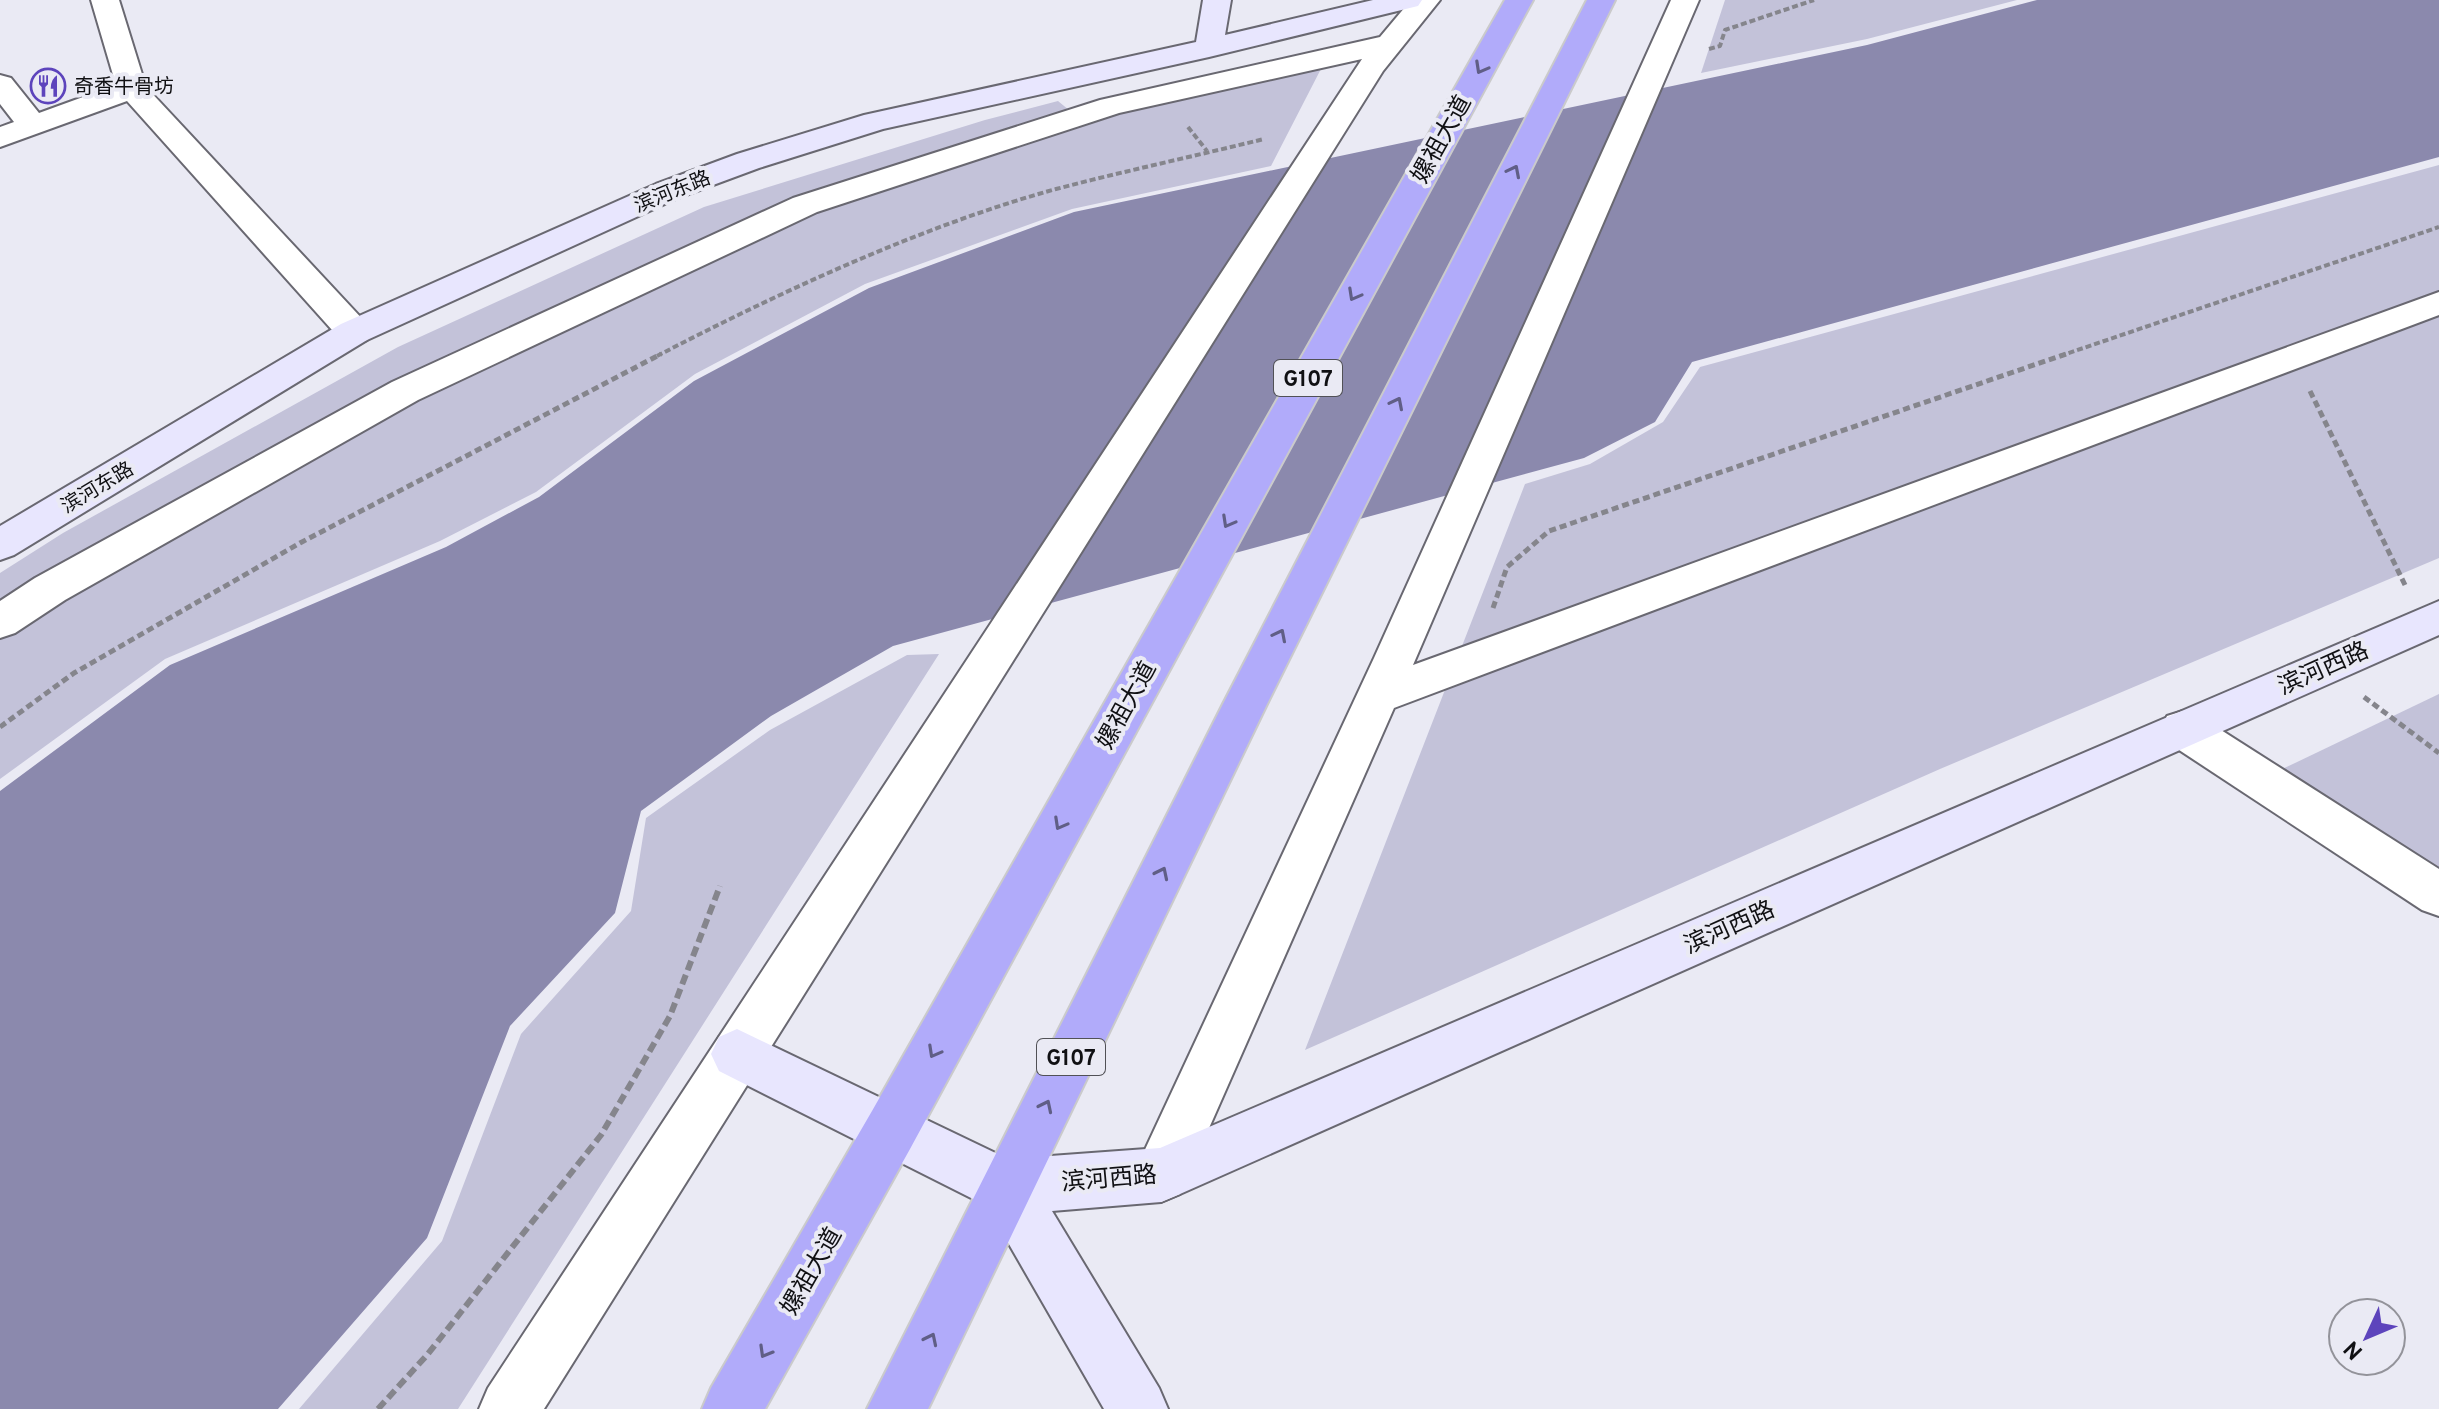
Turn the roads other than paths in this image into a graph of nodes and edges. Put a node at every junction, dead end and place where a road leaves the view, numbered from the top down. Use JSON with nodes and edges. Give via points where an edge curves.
{"nodes":[{"id":1,"x":105,"y":0,"type":"edge"},
{"id":2,"x":1217,"y":0,"type":"edge"},
{"id":3,"x":1408,"y":0,"type":"edge"},
{"id":4,"x":1426,"y":0,"type":"edge"},
{"id":5,"x":1519,"y":0,"type":"edge"},
{"id":6,"x":1601,"y":0,"type":"edge"},
{"id":7,"x":1685,"y":0,"type":"edge"},
{"id":8,"x":1209,"y":48,"type":"junction"},
{"id":9,"x":1380,"y":56,"type":"junction"},
{"id":10,"x":0,"y":84,"type":"edge"},
{"id":11,"x":132,"y":89,"type":"junction"},
{"id":12,"x":33,"y":126,"type":"junction"},
{"id":13,"x":0,"y":138,"type":"edge"},
{"id":14,"x":2439,"y":303,"type":"edge"},
{"id":15,"x":354,"y":332,"type":"junction"},
{"id":16,"x":0,"y":545,"type":"edge"},
{"id":17,"x":2432,"y":621,"type":"edge"},
{"id":18,"x":0,"y":622,"type":"edge"},
{"id":19,"x":1387,"y":677,"type":"junction"},
{"id":20,"x":2183,"y":729,"type":"junction"},
{"id":21,"x":2439,"y":895,"type":"edge"},
{"id":22,"x":737,"y":1054,"type":"junction"},
{"id":23,"x":891,"y":1130,"type":"junction"},
{"id":24,"x":1161,"y":1175,"type":"junction"},
{"id":25,"x":1006,"y":1187,"type":"junction"},
{"id":26,"x":509,"y":1409,"type":"edge"},
{"id":27,"x":732,"y":1409,"type":"edge"},
{"id":28,"x":897,"y":1409,"type":"edge"},
{"id":29,"x":1138,"y":1409,"type":"edge"}],
"edges":[{"from":1,"to":11,"type":"street"},
{"from":2,"to":8,"type":"street"},
{"from":3,"to":8,"type":"street","name":"滨河东路"},
{"from":4,"to":9,"type":"street"},
{"from":5,"to":23,"type":"highway","name":"嫘祖大道","number":"G107","one_way":true},
{"from":25,"to":6,"type":"highway","number":"G107","one_way":true},
{"from":7,"to":19,"type":"street"},
{"from":8,"to":15,"type":"street","name":"滨河东路","via":[[875,121],[748,161],[667,191]]},
{"from":9,"to":18,"type":"street","via":[[1111,106],[805,205],[405,391]]},
{"from":9,"to":22,"type":"street"},
{"from":10,"to":12,"type":"street"},
{"from":11,"to":12,"type":"street"},
{"from":11,"to":15,"type":"street"},
{"from":12,"to":13,"type":"street"},
{"from":14,"to":19,"type":"street","via":[[1443,671]]},
{"from":15,"to":16,"type":"street","name":"滨河东路"},
{"from":17,"to":20,"type":"street","name":"滨河西路"},
{"from":19,"to":24,"type":"street"},
{"from":20,"to":21,"type":"street"},
{"from":20,"to":24,"type":"street","name":"滨河西路"},
{"from":22,"to":23,"type":"street"},
{"from":22,"to":26,"type":"street"},
{"from":23,"to":25,"type":"street"},
{"from":23,"to":27,"type":"highway","name":"嫘祖大道","number":"G107","one_way":true},
{"from":24,"to":25,"type":"street","name":"滨河西路"},
{"from":28,"to":25,"type":"highway","number":"G107","one_way":true},
{"from":25,"to":29,"type":"street"}]}
